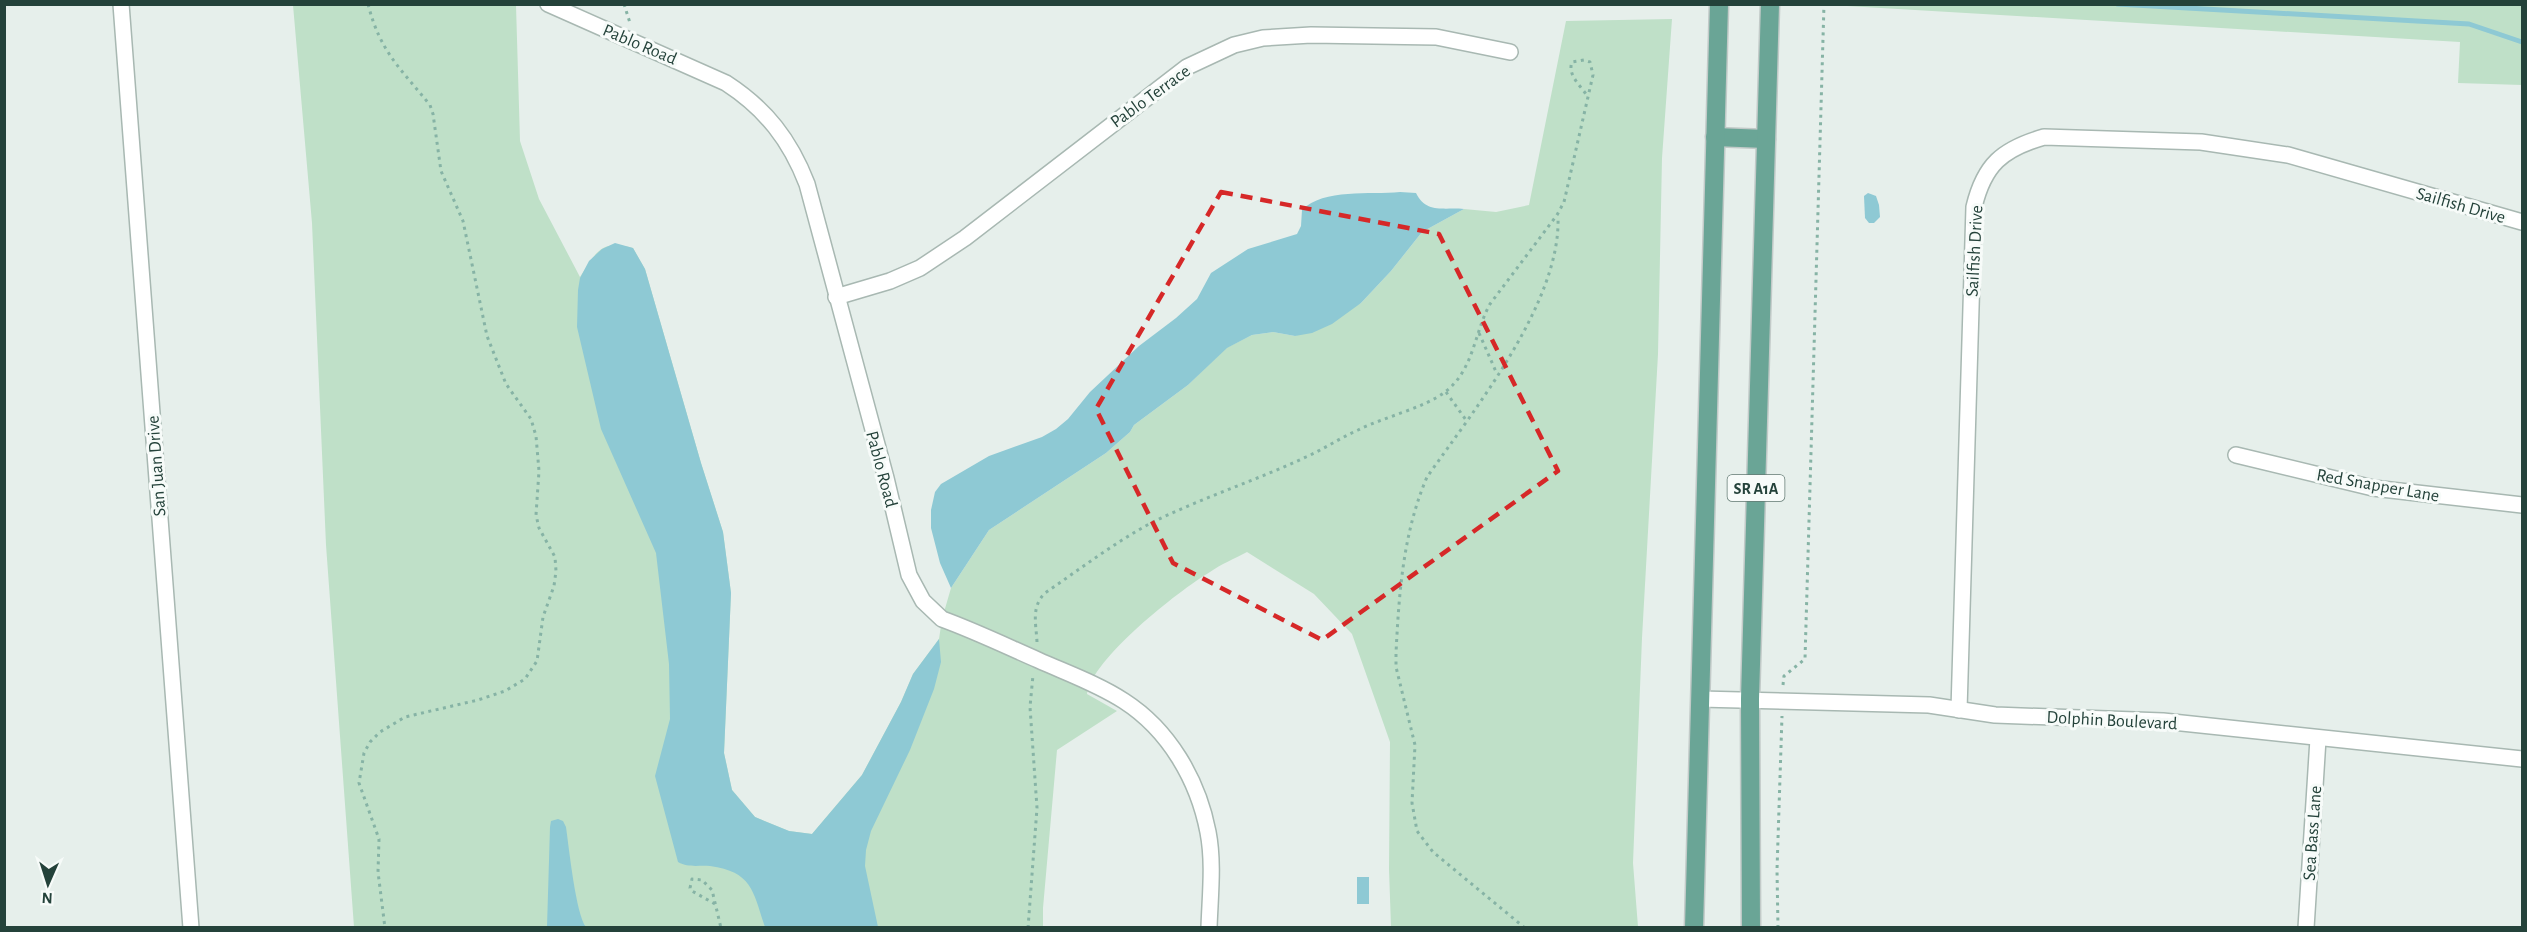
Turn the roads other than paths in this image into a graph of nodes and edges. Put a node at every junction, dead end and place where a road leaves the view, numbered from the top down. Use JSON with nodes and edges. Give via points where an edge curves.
{"nodes":[{"id":1,"x":121,"y":4,"type":"edge"},
{"id":2,"x":549,"y":4,"type":"edge"},
{"id":3,"x":1719,"y":4,"type":"edge"},
{"id":4,"x":1770,"y":4,"type":"edge"},
{"id":5,"x":1510,"y":52,"type":"dead end"},
{"id":6,"x":1715,"y":137,"type":"junction"},
{"id":7,"x":1766,"y":139,"type":"junction"},
{"id":8,"x":2523,"y":222,"type":"edge"},
{"id":9,"x":836,"y":297,"type":"junction"},
{"id":10,"x":2236,"y":454,"type":"dead end"},
{"id":11,"x":2523,"y":505,"type":"edge"},
{"id":12,"x":1700,"y":699,"type":"junction"},
{"id":13,"x":1750,"y":699,"type":"junction"},
{"id":14,"x":1959,"y":710,"type":"junction"},
{"id":15,"x":2318,"y":739,"type":"junction"},
{"id":16,"x":2523,"y":759,"type":"edge"},
{"id":17,"x":191,"y":927,"type":"edge"},
{"id":18,"x":1209,"y":927,"type":"edge"},
{"id":19,"x":1694,"y":927,"type":"edge"},
{"id":20,"x":1751,"y":927,"type":"edge"},
{"id":21,"x":2306,"y":927,"type":"edge"}],
"edges":[{"from":1,"to":17,"type":"street","name":"San Juan Drive"},
{"from":2,"to":9,"type":"street","name":"Pablo Road","via":[[726,82],[766,114],[784,137],[807,184]]},
{"from":3,"to":6,"type":"main road","number":"SR A1A"},
{"from":4,"to":7,"type":"main road","number":"SR A1A"},
{"from":5,"to":9,"type":"street","name":"Pablo Terrace","via":[[1436,37],[1311,35],[1263,38],[1234,45],[1187,67],[965,238],[920,267],[890,281]]},
{"from":6,"to":7,"type":"main road"},
{"from":6,"to":12,"type":"main road","number":"SR A1A"},
{"from":7,"to":13,"type":"main road","number":"SR A1A"},
{"from":8,"to":14,"type":"street","name":"Sailfish Drive","via":[[2298,158],[2228,145],[2044,137],[2021,143],[1996,161],[1986,171],[1974,207]]},
{"from":9,"to":18,"type":"street","name":"Pablo Road","via":[[909,575],[923,601],[942,619],[1123,700],[1165,737],[1194,786],[1208,834]]},
{"from":10,"to":11,"type":"street","name":"Red Snapper Lane","via":[[2373,488]]},
{"from":12,"to":13,"type":"street","name":"Dolphin Boulevard"},
{"from":12,"to":19,"type":"main road","number":"SR A1A"},
{"from":13,"to":14,"type":"street","name":"Dolphin Boulevard","via":[[1929,705]]},
{"from":13,"to":20,"type":"main road","number":"SR A1A"},
{"from":14,"to":15,"type":"street","name":"Dolphin Boulevard","via":[[1995,715],[2163,721]]},
{"from":15,"to":16,"type":"street","name":"Dolphin Boulevard"},
{"from":15,"to":21,"type":"street","name":"Sea Bass Lane"}]}
